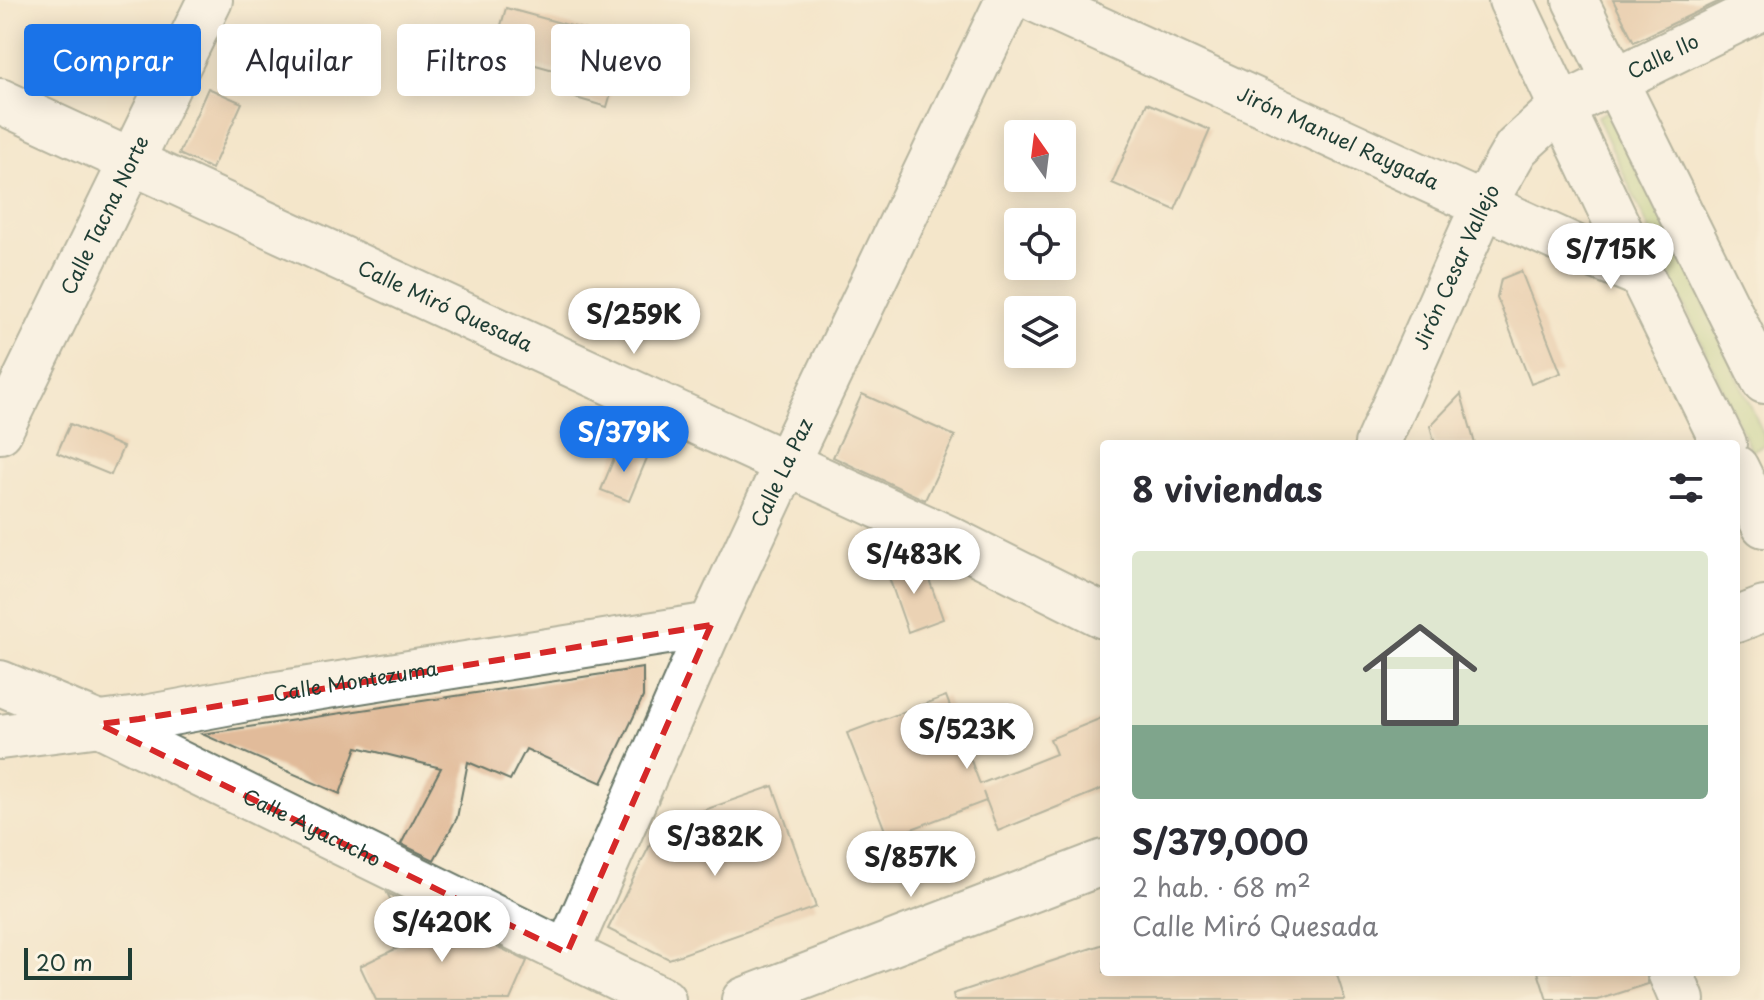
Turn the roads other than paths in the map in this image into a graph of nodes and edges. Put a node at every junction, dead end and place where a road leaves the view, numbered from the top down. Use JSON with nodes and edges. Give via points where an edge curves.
{"nodes":[{"id":1,"x":210,"y":0,"type":"edge"},
{"id":2,"x":1008,"y":0,"type":"edge"},
{"id":3,"x":1036,"y":0,"type":"edge"},
{"id":4,"x":1511,"y":0,"type":"edge"},
{"id":5,"x":1575,"y":0,"type":"edge"},
{"id":6,"x":1764,"y":7,"type":"edge"},
{"id":7,"x":1614,"y":81,"type":"junction"},
{"id":8,"x":0,"y":101,"type":"edge"},
{"id":9,"x":1561,"y":107,"type":"junction"},
{"id":10,"x":132,"y":162,"type":"junction"},
{"id":11,"x":1484,"y":204,"type":"junction"},
{"id":12,"x":1641,"y":275,"type":"junction"},
{"id":13,"x":1764,"y":381,"type":"edge"},
{"id":14,"x":0,"y":431,"type":"edge"},
{"id":15,"x":1379,"y":440,"type":"edge"},
{"id":16,"x":1722,"y":440,"type":"edge"},
{"id":17,"x":786,"y":464,"type":"junction"},
{"id":18,"x":1740,"y":476,"type":"edge"},
{"id":19,"x":1764,"y":525,"type":"edge"},
{"id":20,"x":1764,"y":609,"type":"edge"},
{"id":21,"x":1100,"y":614,"type":"edge"},
{"id":22,"x":1740,"y":618,"type":"edge"},
{"id":23,"x":711,"y":625,"type":"junction"},
{"id":24,"x":0,"y":683,"type":"edge"},
{"id":25,"x":99,"y":724,"type":"junction"},
{"id":26,"x":0,"y":737,"type":"edge"},
{"id":27,"x":1100,"y":864,"type":"edge"},
{"id":28,"x":567,"y":953,"type":"junction"},
{"id":29,"x":1672,"y":976,"type":"edge"},
{"id":30,"x":802,"y":990,"type":"edge"},
{"id":31,"x":663,"y":1000,"type":"edge"},
{"id":32,"x":744,"y":1000,"type":"edge"},
{"id":33,"x":1682,"y":1000,"type":"edge"}],
"edges":[{"from":1,"to":10,"type":"street","name":"Calle Tacna Norte"},
{"from":2,"to":17,"type":"street","name":"Calle La Paz"},
{"from":3,"to":11,"type":"street","name":"Jirón Manuel Raygada"},
{"from":4,"to":9,"type":"street"},
{"from":5,"to":7,"type":"street"},
{"from":6,"to":7,"type":"street","name":"Calle Ilo"},
{"from":7,"to":9,"type":"street","name":"Calle Ilo"},
{"from":7,"to":13,"type":"street"},
{"from":8,"to":10,"type":"street","name":"Calle Miró Quesada"},
{"from":9,"to":11,"type":"street","name":"Jirón Cesar Vallejo","via":[[1516,148]]},
{"from":9,"to":12,"type":"street"},
{"from":10,"to":14,"type":"street","name":"Calle Tacna Norte"},
{"from":10,"to":17,"type":"street","name":"Calle Miró Quesada"},
{"from":11,"to":12,"type":"street","name":"Jirón Manuel Raygada"},
{"from":11,"to":15,"type":"street","name":"Jirón Cesar Vallejo"},
{"from":12,"to":16,"type":"street"},
{"from":17,"to":21,"type":"street","name":"Calle Miró Quesada"},
{"from":17,"to":23,"type":"street","name":"Calle La Paz"},
{"from":18,"to":19,"type":"street"},
{"from":20,"to":22,"type":"street"},
{"from":23,"to":25,"type":"street","name":"Calle Montezuma"},
{"from":23,"to":28,"type":"street","name":"Calle La Paz"},
{"from":24,"to":25,"type":"street","name":"Calle Ayacucho"},
{"from":25,"to":26,"type":"street","name":"Calle Montezuma"},
{"from":25,"to":28,"type":"street","name":"Calle Ayacucho"},
{"from":27,"to":30,"type":"street"},
{"from":28,"to":31,"type":"street","name":"Calle Ayacucho"},
{"from":29,"to":33,"type":"street"},
{"from":30,"to":32,"type":"street"}]}
